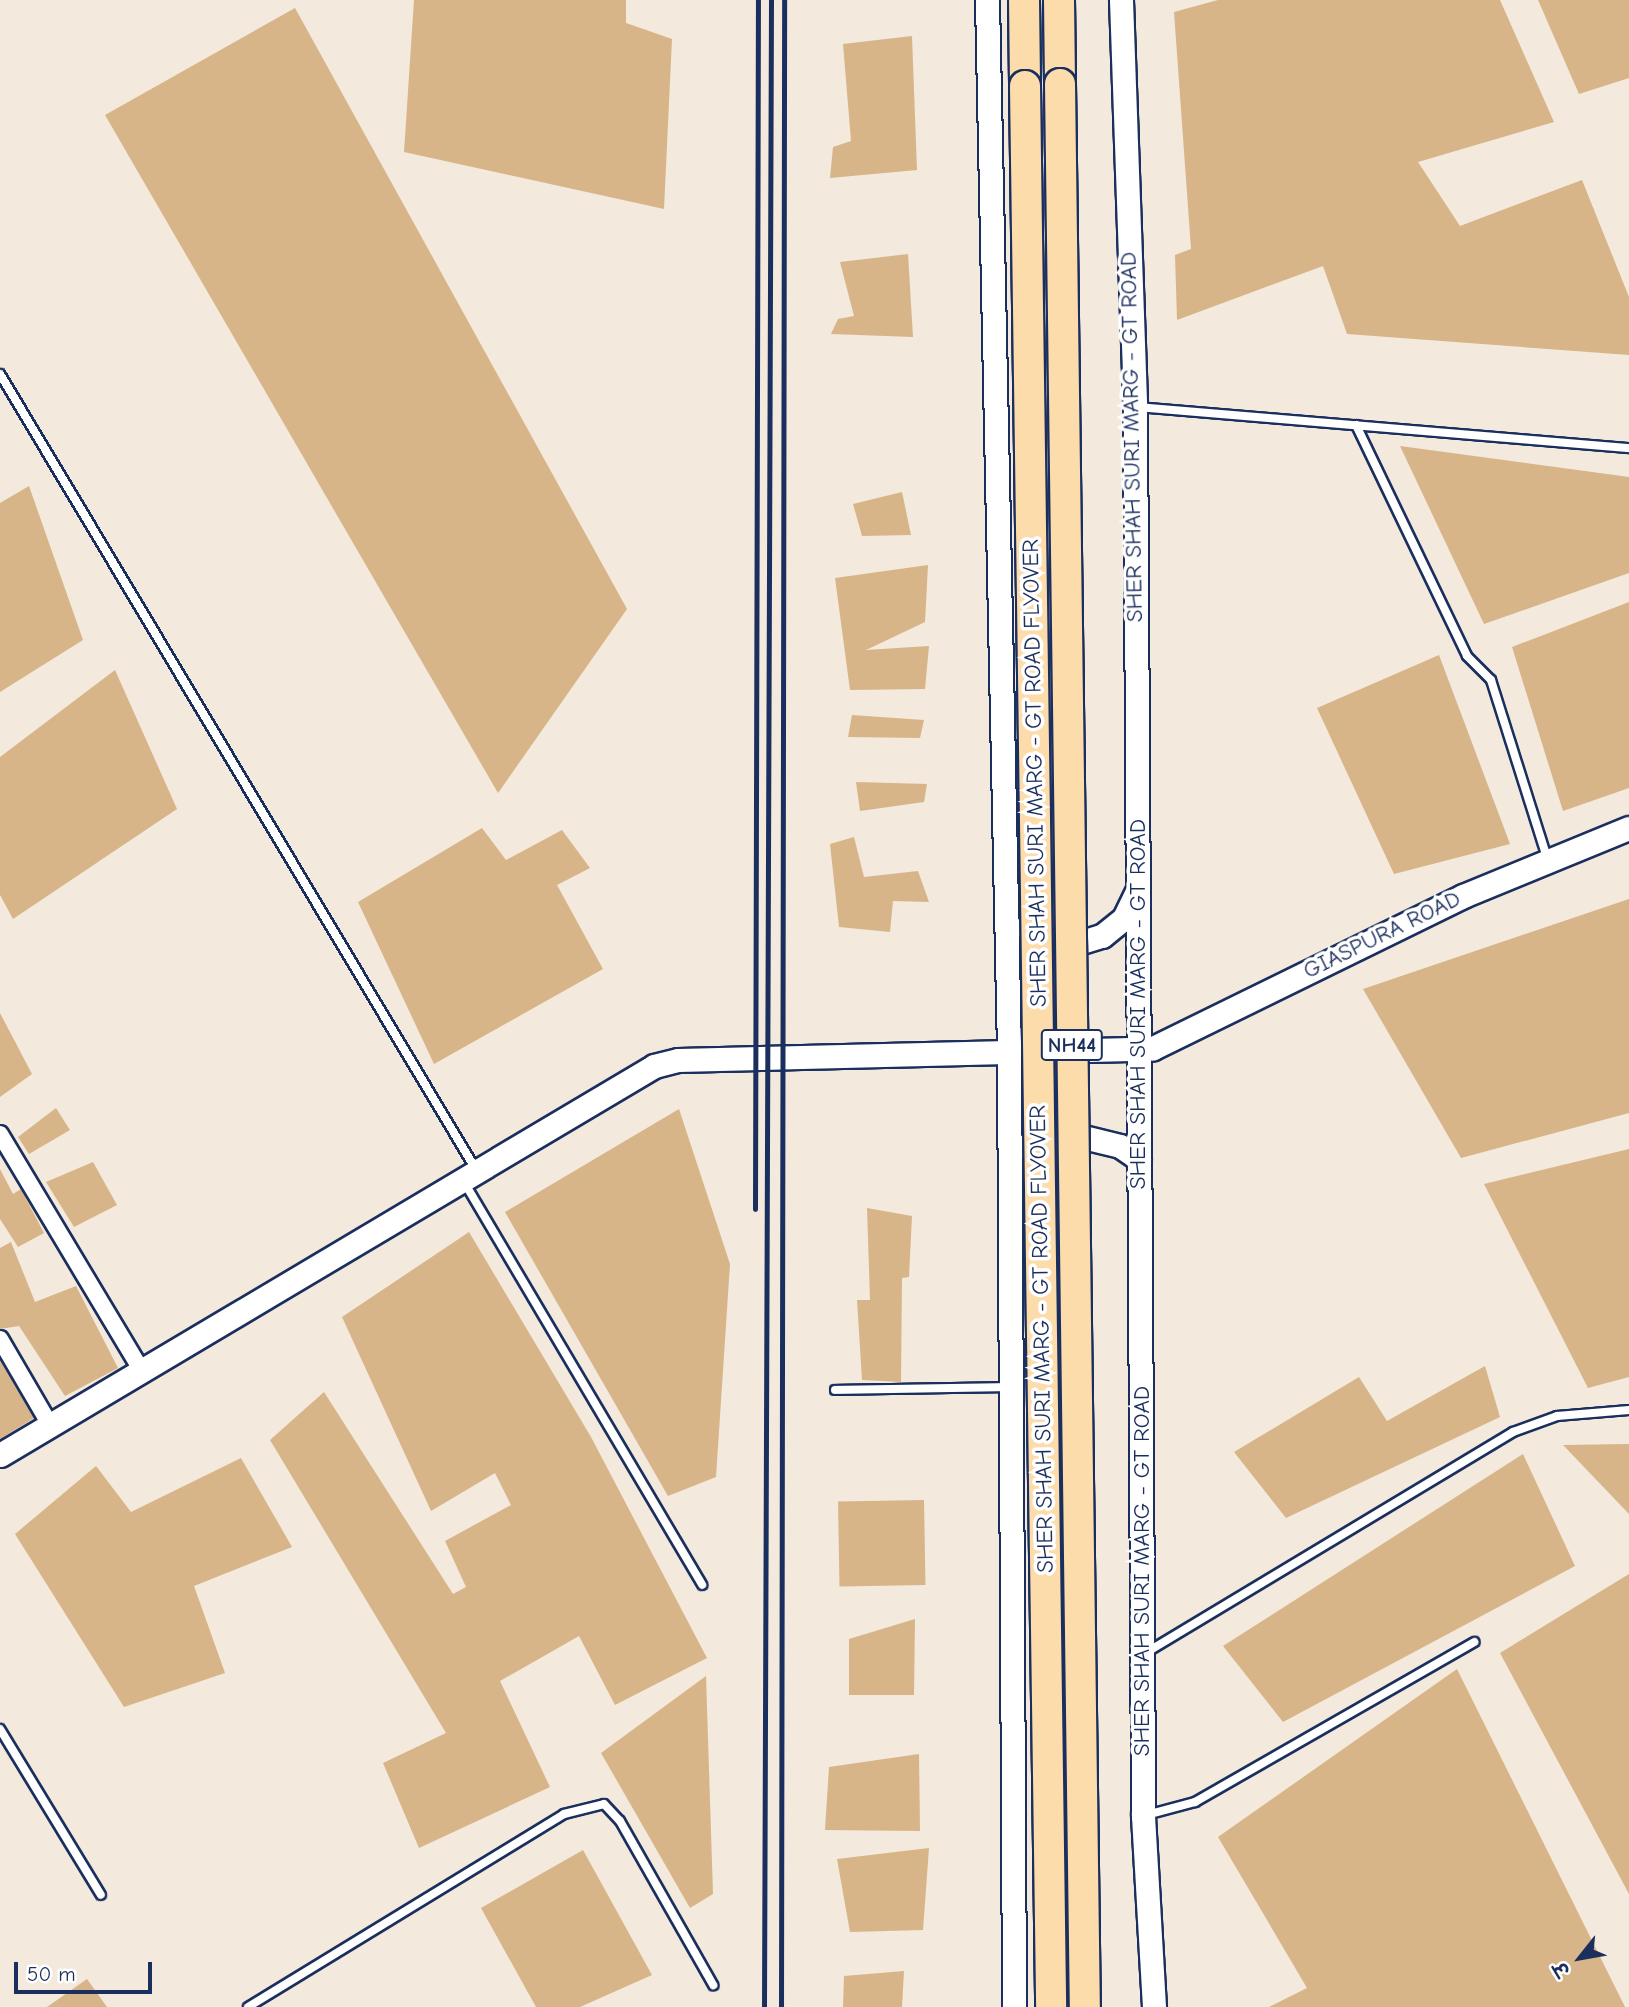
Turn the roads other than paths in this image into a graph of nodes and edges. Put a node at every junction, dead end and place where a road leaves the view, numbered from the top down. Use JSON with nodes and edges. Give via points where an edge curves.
{"nodes":[{"id":1,"x":987,"y":0,"type":"edge"},
{"id":2,"x":1024,"y":0,"type":"edge"},
{"id":3,"x":1059,"y":0,"type":"edge"},
{"id":4,"x":1121,"y":0,"type":"edge"},
{"id":5,"x":0,"y":374,"type":"edge"},
{"id":6,"x":1135,"y":407,"type":"junction"},
{"id":7,"x":1356,"y":425,"type":"junction"},
{"id":8,"x":1629,"y":448,"type":"edge"},
{"id":9,"x":1629,"y":828,"type":"edge"},
{"id":10,"x":1548,"y":861,"type":"junction"},
{"id":11,"x":1136,"y":893,"type":"junction"},
{"id":12,"x":1007,"y":903,"type":"junction"},
{"id":13,"x":1139,"y":1049,"type":"junction"},
{"id":14,"x":1009,"y":1051,"type":"junction"},
{"id":15,"x":0,"y":1134,"type":"edge"},
{"id":16,"x":1010,"y":1155,"type":"junction"},
{"id":17,"x":1139,"y":1159,"type":"junction"},
{"id":18,"x":470,"y":1175,"type":"junction"},
{"id":19,"x":0,"y":1339,"type":"edge"},
{"id":20,"x":141,"y":1370,"type":"junction"},
{"id":21,"x":1011,"y":1387,"type":"junction"},
{"id":22,"x":835,"y":1390,"type":"dead end"},
{"id":23,"x":1629,"y":1410,"type":"edge"},
{"id":24,"x":50,"y":1425,"type":"junction"},
{"id":25,"x":0,"y":1455,"type":"edge"},
{"id":26,"x":702,"y":1585,"type":"dead end"},
{"id":27,"x":1474,"y":1642,"type":"dead end"},
{"id":28,"x":1142,"y":1655,"type":"junction"},
{"id":29,"x":0,"y":1729,"type":"edge"},
{"id":30,"x":1143,"y":1816,"type":"junction"},
{"id":31,"x":101,"y":1895,"type":"dead end"},
{"id":32,"x":713,"y":1985,"type":"dead end"},
{"id":33,"x":248,"y":2007,"type":"edge"},
{"id":34,"x":1014,"y":2007,"type":"edge"},
{"id":35,"x":1051,"y":2007,"type":"edge"},
{"id":36,"x":1085,"y":2007,"type":"edge"},
{"id":37,"x":1154,"y":2007,"type":"edge"}],
"edges":[{"from":1,"to":12,"type":"street"},
{"from":2,"to":35,"type":"highway","name":"SHER SHAH SURI MARG - GT ROAD FLYOVER","number":"NH44","bridge":true},
{"from":3,"to":36,"type":"highway","name":"SHER SHAH SURI MARG - GT ROAD FLYOVER","number":"NH44","bridge":true},
{"from":4,"to":6,"type":"street","name":"SHER SHAH SURI MARG - GT ROAD"},
{"from":5,"to":18,"type":"lane"},
{"from":6,"to":7,"type":"lane"},
{"from":6,"to":11,"type":"street","name":"SHER SHAH SURI MARG - GT ROAD"},
{"from":7,"to":8,"type":"lane"},
{"from":7,"to":10,"type":"lane","via":[[1467,656],[1491,680]]},
{"from":9,"to":10,"type":"street","name":"GIASPURA ROAD"},
{"from":10,"to":13,"type":"street","name":"GIASPURA ROAD","via":[[1463,896],[1175,1041]]},
{"from":11,"to":12,"type":"street","via":[[1113,927],[1075,943],[1047,940],[1023,926]]},
{"from":11,"to":13,"type":"street","name":"SHER SHAH SURI MARG - GT ROAD"},
{"from":12,"to":14,"type":"street"},
{"from":13,"to":14,"type":"street","name":"GIASPURA ROAD"},
{"from":13,"to":17,"type":"street","name":"SHER SHAH SURI MARG - GT ROAD"},
{"from":14,"to":16,"type":"street"},
{"from":14,"to":18,"type":"street","name":"GIASPURA ROAD","via":[[665,1062]]},
{"from":15,"to":20,"type":"street"},
{"from":16,"to":17,"type":"street","via":[[1041,1140],[1075,1135],[1120,1146]]},
{"from":16,"to":21,"type":"street"},
{"from":17,"to":28,"type":"street","name":"SHER SHAH SURI MARG - GT ROAD"},
{"from":18,"to":20,"type":"street","name":"GIASPURA ROAD"},
{"from":18,"to":26,"type":"lane"},
{"from":19,"to":24,"type":"street"},
{"from":20,"to":24,"type":"street","name":"GIASPURA ROAD"},
{"from":21,"to":22,"type":"lane"},
{"from":21,"to":34,"type":"street"},
{"from":23,"to":28,"type":"lane","via":[[1557,1416],[1513,1432]]},
{"from":24,"to":25,"type":"street","name":"GIASPURA ROAD"},
{"from":27,"to":30,"type":"lane","via":[[1195,1802]]},
{"from":28,"to":30,"type":"street","name":"SHER SHAH SURI MARG - GT ROAD"},
{"from":29,"to":31,"type":"lane"},
{"from":30,"to":37,"type":"street","name":"SHER SHAH SURI MARG - GT ROAD"},
{"from":32,"to":33,"type":"lane","via":[[620,1821],[604,1804],[564,1814]]}]}
